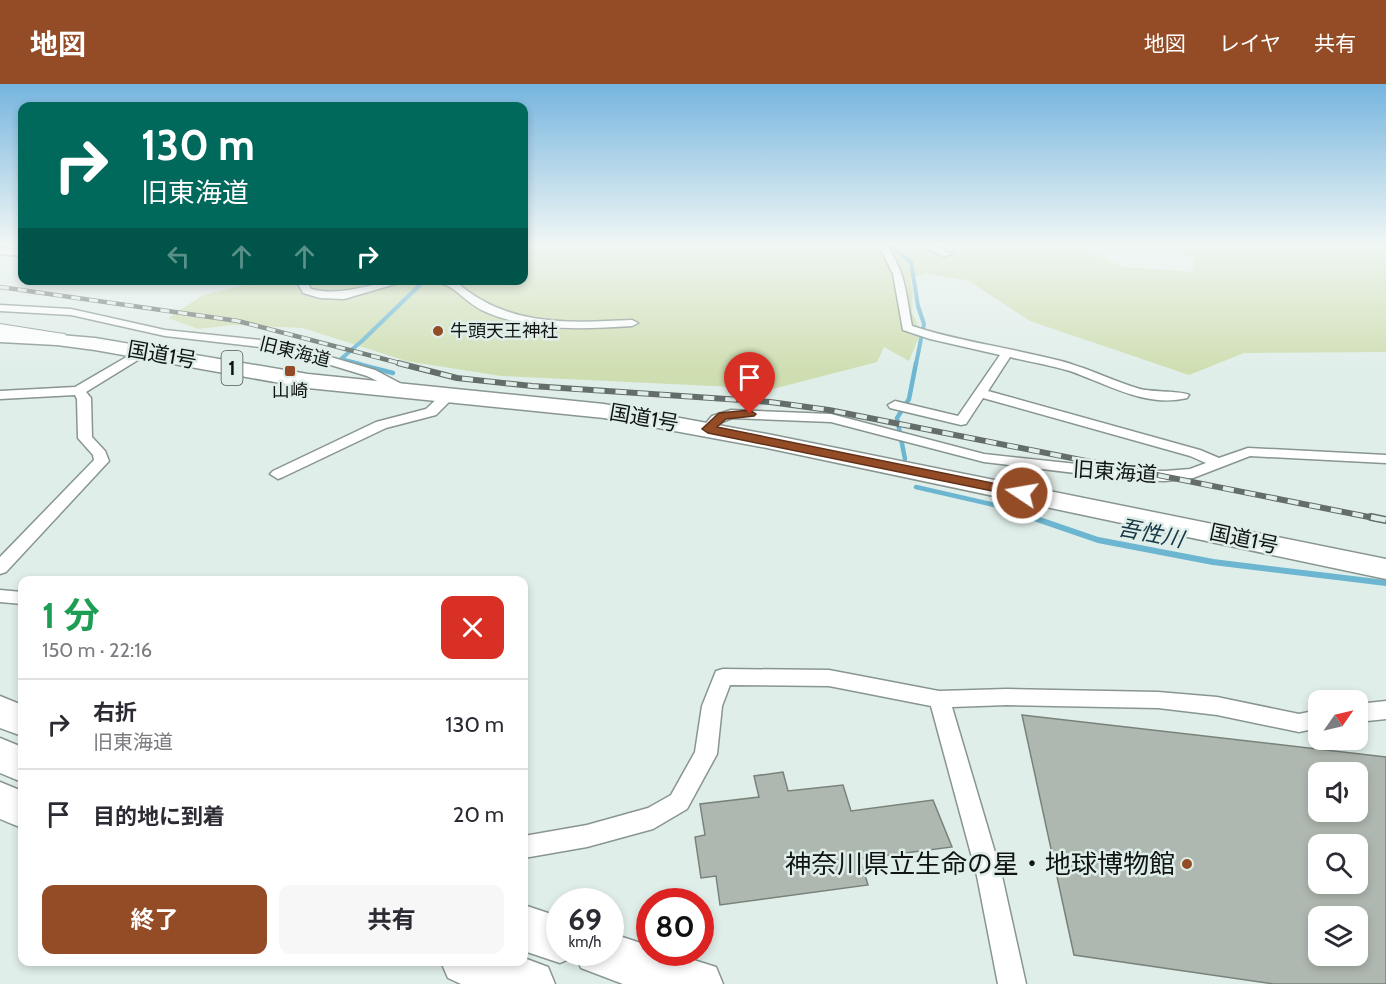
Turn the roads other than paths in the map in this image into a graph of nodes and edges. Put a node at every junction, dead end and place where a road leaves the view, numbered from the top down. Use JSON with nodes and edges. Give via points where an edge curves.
{"nodes":[{"id":1,"x":305,"y":287,"type":"edge"},
{"id":2,"x":382,"y":287,"type":"edge"},
{"id":3,"x":454,"y":287,"type":"edge"},
{"id":4,"x":901,"y":287,"type":"edge"},
{"id":5,"x":0,"y":308,"type":"edge"},
{"id":6,"x":632,"y":322,"type":"dead end"},
{"id":7,"x":3,"y":335,"type":"edge"},
{"id":8,"x":57,"y":339,"type":"joint"},
{"id":9,"x":142,"y":352,"type":"junction"},
{"id":10,"x":1007,"y":353,"type":"junction"},
{"id":11,"x":407,"y":390,"type":"junction"},
{"id":12,"x":78,"y":391,"type":"junction"},
{"id":13,"x":981,"y":393,"type":"junction"},
{"id":14,"x":0,"y":395,"type":"edge"},
{"id":15,"x":1182,"y":395,"type":"dead end"},
{"id":16,"x":448,"y":396,"type":"junction"},
{"id":17,"x":895,"y":405,"type":"dead end"},
{"id":18,"x":708,"y":429,"type":"junction"},
{"id":19,"x":1386,"y":459,"type":"edge"},
{"id":20,"x":1220,"y":463,"type":"junction"},
{"id":21,"x":278,"y":474,"type":"dead end"},
{"id":22,"x":0,"y":568,"type":"edge"},
{"id":23,"x":1386,"y":569,"type":"edge"},
{"id":24,"x":0,"y":596,"type":"edge"},
{"id":25,"x":18,"y":598,"type":"edge"},
{"id":26,"x":939,"y":699,"type":"junction"},
{"id":27,"x":1386,"y":710,"type":"edge"},
{"id":28,"x":0,"y":711,"type":"edge"},
{"id":29,"x":1368,"y":712,"type":"edge"},
{"id":30,"x":18,"y":719,"type":"edge"},
{"id":31,"x":1308,"y":721,"type":"edge"},
{"id":32,"x":0,"y":800,"type":"edge"},
{"id":33,"x":18,"y":808,"type":"edge"},
{"id":34,"x":528,"y":846,"type":"edge"},
{"id":35,"x":528,"y":929,"type":"edge"},
{"id":36,"x":546,"y":935,"type":"edge"},
{"id":37,"x":624,"y":961,"type":"edge"},
{"id":38,"x":476,"y":966,"type":"edge"},
{"id":39,"x":531,"y":984,"type":"edge"},
{"id":40,"x":699,"y":984,"type":"edge"},
{"id":41,"x":1012,"y":984,"type":"edge"}],
"edges":[{"from":1,"to":2,"type":"street","via":[[318,295],[341,296]]},
{"from":3,"to":6,"type":"street","via":[[499,315],[559,323]]},
{"from":4,"to":10,"type":"street","via":[[907,328]]},
{"from":5,"to":11,"type":"street","name":"旧東海道","via":[[71,312],[165,333],[279,346],[371,373]]},
{"from":7,"to":8,"type":"highway","number":"1"},
{"from":8,"to":9,"type":"highway","name":"国道1号","number":"1"},
{"from":9,"to":11,"type":"highway","name":"国道1号","number":"1","via":[[308,381]]},
{"from":9,"to":12,"type":"street"},
{"from":10,"to":13,"type":"street"},
{"from":10,"to":15,"type":"street","via":[[1063,365],[1152,395]]},
{"from":11,"to":16,"type":"highway","name":"国道1号","number":"1"},
{"from":12,"to":14,"type":"street"},
{"from":12,"to":22,"type":"street","via":[[84,398],[85,438],[102,461]]},
{"from":13,"to":17,"type":"street","via":[[961,421]]},
{"from":13,"to":20,"type":"street"},
{"from":16,"to":18,"type":"highway","name":"国道1号","number":"1","via":[[604,411]]},
{"from":16,"to":21,"type":"street","via":[[431,412],[381,425]]},
{"from":18,"to":20,"type":"street","name":"旧東海道","via":[[717,419],[731,414],[831,418],[984,458],[1056,468],[1165,476],[1193,473]]},
{"from":18,"to":23,"type":"highway","name":"国道1号","number":"1"},
{"from":19,"to":20,"type":"street","name":"旧東海道","via":[[1248,452]]},
{"from":24,"to":25,"type":"street"},
{"from":26,"to":31,"type":"street","via":[[1158,700],[1217,706],[1299,723]]},
{"from":26,"to":34,"type":"street","via":[[829,678],[723,677],[712,706],[706,754],[679,802],[653,818]]},
{"from":26,"to":41,"type":"street","via":[[1006,942]]},
{"from":27,"to":29,"type":"street"},
{"from":28,"to":30,"type":"highway"},
{"from":32,"to":33,"type":"highway"},
{"from":35,"to":36,"type":"highway"},
{"from":37,"to":40,"type":"highway"},
{"from":38,"to":39,"type":"highway"}]}
